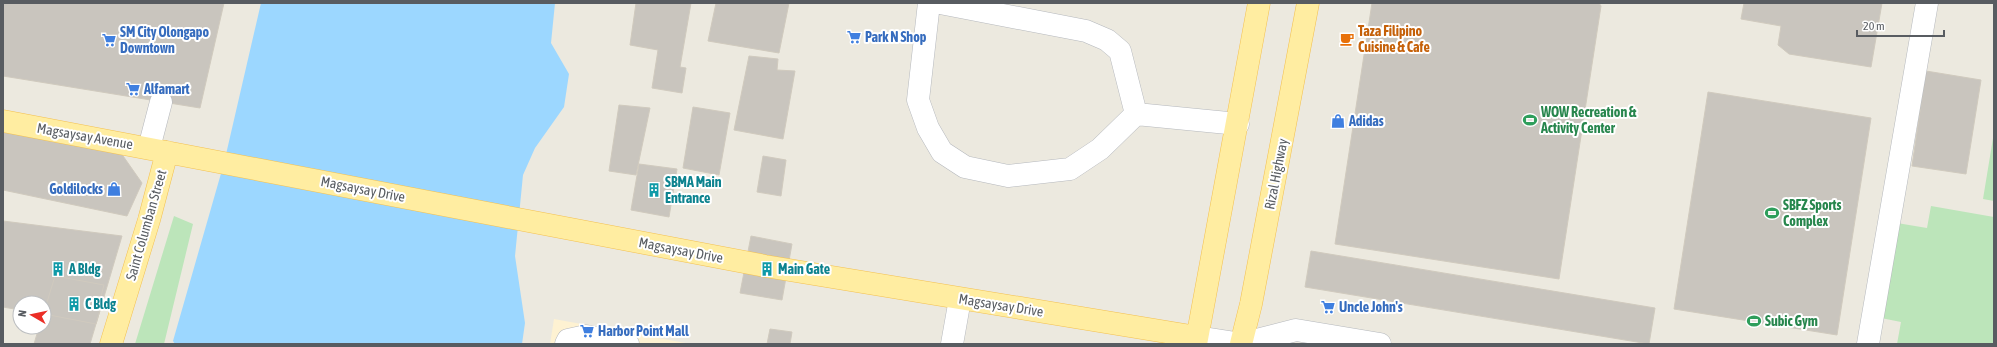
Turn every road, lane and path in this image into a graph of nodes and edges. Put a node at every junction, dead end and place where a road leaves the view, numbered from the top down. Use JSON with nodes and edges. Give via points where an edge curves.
{"nodes":[{"id":1,"x":929,"y":3,"type":"edge"},
{"id":2,"x":940,"y":3,"type":"edge"},
{"id":3,"x":1259,"y":3,"type":"edge"},
{"id":4,"x":1308,"y":3,"type":"edge"},
{"id":5,"x":1927,"y":3,"type":"edge"},
{"id":6,"x":161,"y":102,"type":"dead end"},
{"id":7,"x":1136,"y":114,"type":"junction"},
{"id":8,"x":3,"y":121,"type":"edge"},
{"id":9,"x":1238,"y":124,"type":"junction"},
{"id":10,"x":158,"y":150,"type":"junction"},
{"id":11,"x":960,"y":299,"type":"junction"},
{"id":12,"x":1197,"y":340,"type":"edge"},
{"id":13,"x":111,"y":344,"type":"edge"},
{"id":14,"x":566,"y":344,"type":"edge"},
{"id":15,"x":628,"y":344,"type":"edge"},
{"id":16,"x":952,"y":344,"type":"edge"},
{"id":17,"x":1241,"y":344,"type":"edge"},
{"id":18,"x":1380,"y":344,"type":"edge"},
{"id":19,"x":1868,"y":344,"type":"edge"}],
"edges":[{"from":1,"to":7,"type":"street","via":[[918,100],[928,128],[942,152],[965,167],[1008,176],[1070,169],[1100,149]]},
{"from":2,"to":7,"type":"street","via":[[1086,31],[1107,40],[1120,51]]},
{"from":3,"to":9,"type":"main road"},
{"from":4,"to":17,"type":"main road","name":"Rizal Highway","via":[[1251,304]]},
{"from":5,"to":19,"type":"street"},
{"from":6,"to":10,"type":"street"},
{"from":7,"to":9,"type":"street"},
{"from":8,"to":10,"type":"main road","name":"Magsaysay Avenue"},
{"from":9,"to":12,"type":"main road"},
{"from":10,"to":11,"type":"main road","name":"Magsaysay Drive","via":[[765,266]]},
{"from":10,"to":13,"type":"main road","name":"Saint Columban Street","via":[[149,220]]},
{"from":11,"to":12,"type":"main road","name":"Magsaysay Drive"},
{"from":11,"to":16,"type":"street"},
{"from":12,"to":17,"type":"street"},
{"from":14,"to":15,"type":"street","via":[[568,340],[586,336]]},
{"from":17,"to":18,"type":"street","via":[[1296,330]]}]}
